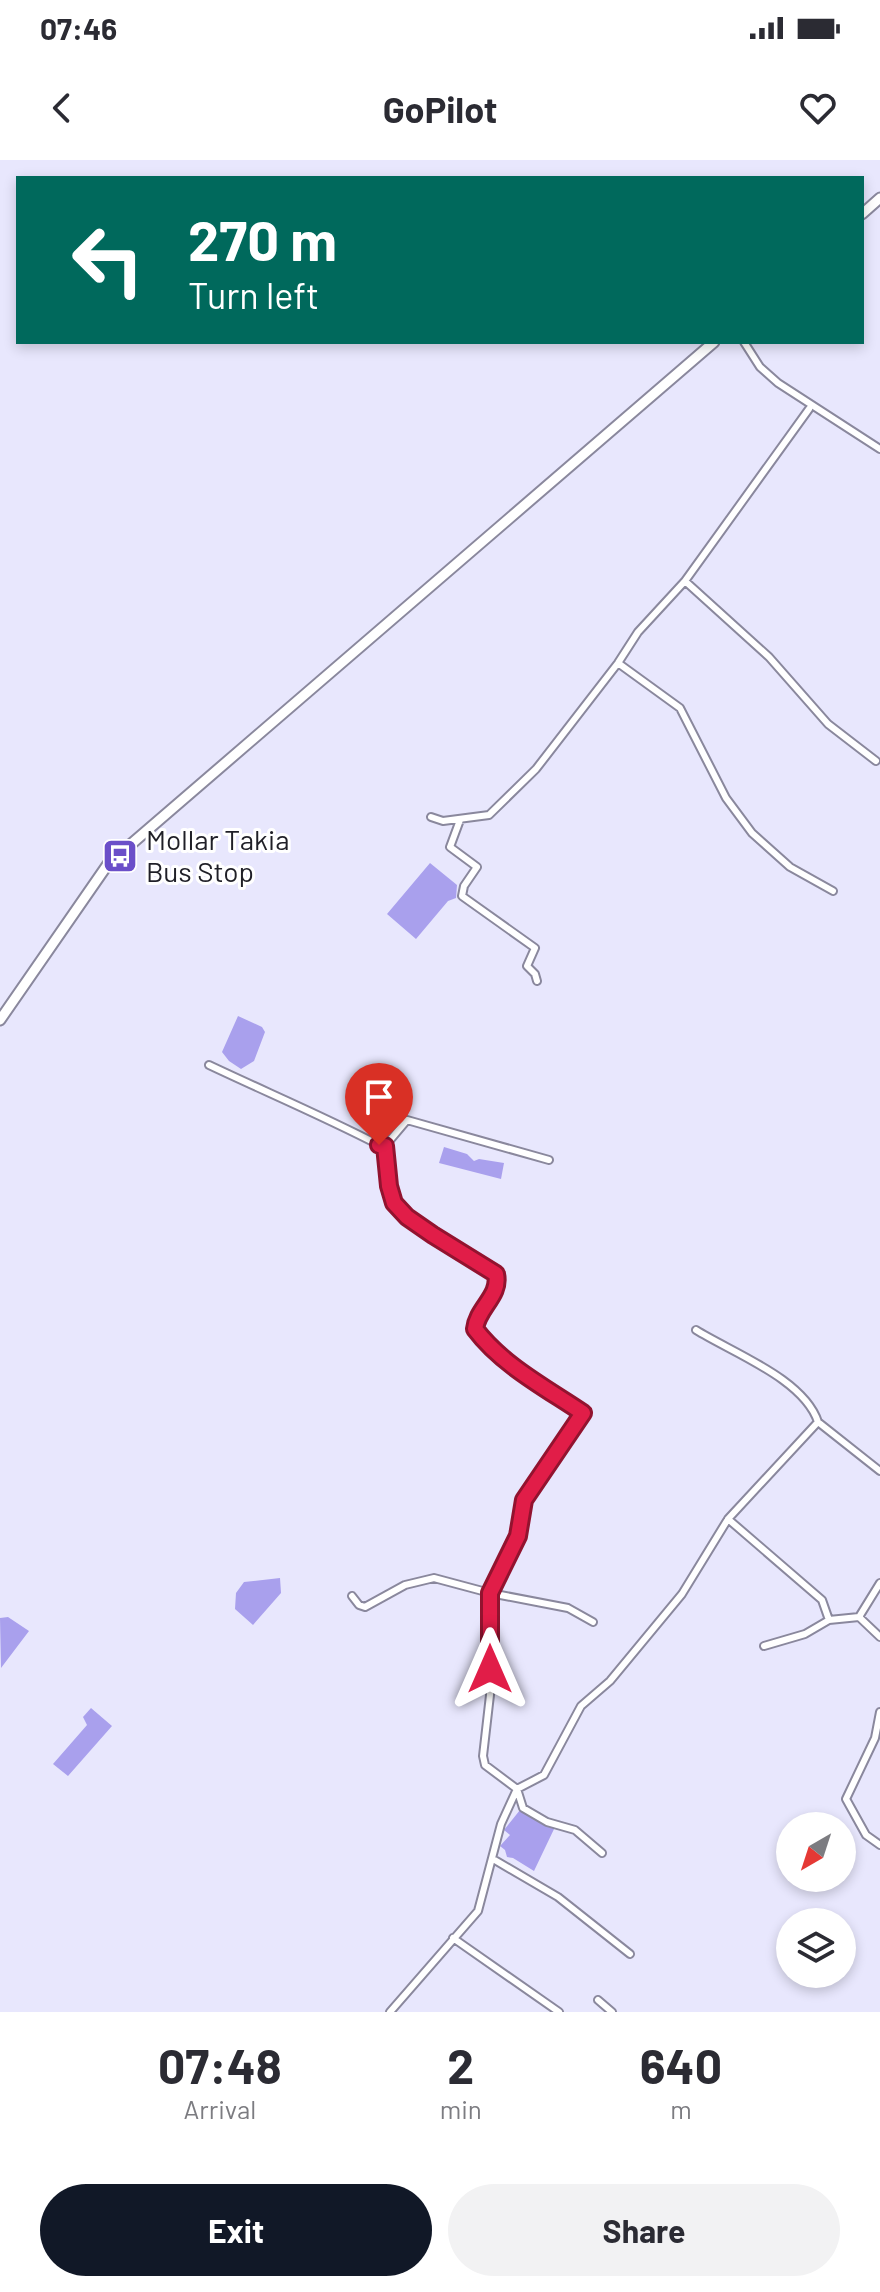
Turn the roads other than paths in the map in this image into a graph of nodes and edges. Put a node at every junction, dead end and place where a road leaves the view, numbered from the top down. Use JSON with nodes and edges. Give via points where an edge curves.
{"nodes":[{"id":1,"x":880,"y":198,"type":"edge"},
{"id":2,"x":864,"y":212,"type":"edge"},
{"id":3,"x":712,"y":344,"type":"edge"},
{"id":4,"x":745,"y":344,"type":"edge"},
{"id":5,"x":809,"y":409,"type":"dead end"},
{"id":6,"x":880,"y":449,"type":"edge"},
{"id":7,"x":685,"y":581,"type":"junction"},
{"id":8,"x":618,"y":663,"type":"junction"},
{"id":9,"x":876,"y":761,"type":"dead end"},
{"id":10,"x":431,"y":817,"type":"dead end"},
{"id":11,"x":460,"y":820,"type":"junction"},
{"id":12,"x":833,"y":891,"type":"dead end"},
{"id":13,"x":537,"y":981,"type":"dead end"},
{"id":14,"x":0,"y":1020,"type":"edge"},
{"id":15,"x":209,"y":1065,"type":"dead end"},
{"id":16,"x":385,"y":1146,"type":"junction"},
{"id":17,"x":549,"y":1160,"type":"dead end"},
{"id":18,"x":696,"y":1330,"type":"dead end"},
{"id":19,"x":818,"y":1422,"type":"junction"},
{"id":20,"x":880,"y":1471,"type":"edge"},
{"id":21,"x":728,"y":1519,"type":"junction"},
{"id":22,"x":880,"y":1583,"type":"edge"},
{"id":23,"x":490,"y":1593,"type":"junction"},
{"id":24,"x":352,"y":1596,"type":"dead end"},
{"id":25,"x":859,"y":1617,"type":"junction"},
{"id":26,"x":829,"y":1620,"type":"junction"},
{"id":27,"x":593,"y":1622,"type":"dead end"},
{"id":28,"x":880,"y":1637,"type":"edge"},
{"id":29,"x":764,"y":1646,"type":"dead end"},
{"id":30,"x":880,"y":1712,"type":"edge"},
{"id":31,"x":517,"y":1789,"type":"junction"},
{"id":32,"x":880,"y":1845,"type":"edge"},
{"id":33,"x":602,"y":1853,"type":"dead end"},
{"id":34,"x":493,"y":1859,"type":"junction"},
{"id":35,"x":453,"y":1938,"type":"junction"},
{"id":36,"x":630,"y":1954,"type":"dead end"},
{"id":37,"x":598,"y":2000,"type":"dead end"},
{"id":38,"x":390,"y":2012,"type":"edge"},
{"id":39,"x":559,"y":2012,"type":"edge"},
{"id":40,"x":612,"y":2012,"type":"edge"}],
"edges":[{"from":1,"to":2,"type":"main road"},
{"from":3,"to":14,"type":"main road","via":[[108,864]]},
{"from":4,"to":6,"type":"street","via":[[778,383]]},
{"from":5,"to":7,"type":"street"},
{"from":7,"to":8,"type":"street","via":[[638,632]]},
{"from":7,"to":9,"type":"street","via":[[769,657],[828,724]]},
{"from":8,"to":11,"type":"street","via":[[536,769],[489,815]]},
{"from":8,"to":12,"type":"street","via":[[680,708],[726,798],[752,833],[790,867]]},
{"from":10,"to":11,"type":"street"},
{"from":11,"to":13,"type":"street","via":[[450,847],[477,867],[462,896],[535,948],[527,966]]},
{"from":15,"to":16,"type":"street"},
{"from":16,"to":17,"type":"street","via":[[407,1120]]},
{"from":16,"to":23,"type":"street","via":[[394,1203],[407,1217],[496,1274],[495,1291],[476,1318],[482,1339],[583,1413],[524,1500],[518,1536]]},
{"from":18,"to":19,"type":"street","via":[[787,1383],[813,1407]]},
{"from":19,"to":20,"type":"street"},
{"from":19,"to":21,"type":"street"},
{"from":21,"to":26,"type":"street","via":[[822,1600]]},
{"from":21,"to":31,"type":"street","via":[[682,1594],[610,1681],[581,1706],[544,1775]]},
{"from":22,"to":25,"type":"street"},
{"from":23,"to":24,"type":"street","via":[[434,1578],[405,1585],[365,1607]]},
{"from":23,"to":27,"type":"street","via":[[568,1608]]},
{"from":23,"to":31,"type":"street","via":[[490,1695],[483,1756],[485,1765]]},
{"from":25,"to":26,"type":"street"},
{"from":25,"to":28,"type":"street"},
{"from":26,"to":29,"type":"street","via":[[805,1634]]},
{"from":30,"to":32,"type":"street","via":[[875,1738],[846,1799],[866,1835]]},
{"from":31,"to":33,"type":"street","via":[[523,1808],[575,1830]]},
{"from":31,"to":34,"type":"street"},
{"from":34,"to":35,"type":"street","via":[[478,1911]]},
{"from":34,"to":36,"type":"street","via":[[558,1897]]},
{"from":35,"to":38,"type":"street"},
{"from":35,"to":39,"type":"street"},
{"from":37,"to":40,"type":"street"}]}
